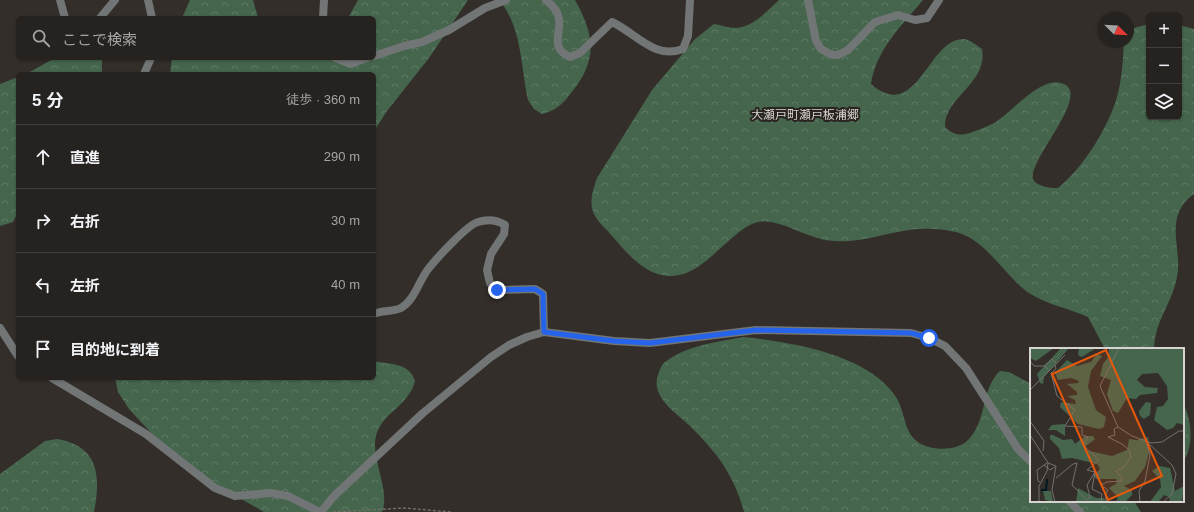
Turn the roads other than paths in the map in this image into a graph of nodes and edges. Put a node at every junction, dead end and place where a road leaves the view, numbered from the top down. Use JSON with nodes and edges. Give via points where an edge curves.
{"nodes":[{"id":1,"x":60,"y":0,"type":"edge"},
{"id":2,"x":115,"y":0,"type":"edge"},
{"id":3,"x":148,"y":0,"type":"edge"},
{"id":4,"x":324,"y":0,"type":"edge"},
{"id":5,"x":506,"y":0,"type":"edge"},
{"id":6,"x":546,"y":0,"type":"edge"},
{"id":7,"x":690,"y":0,"type":"edge"},
{"id":8,"x":808,"y":0,"type":"edge"},
{"id":9,"x":939,"y":0,"type":"edge"},
{"id":10,"x":64,"y":16,"type":"edge"},
{"id":11,"x":102,"y":16,"type":"edge"},
{"id":12,"x":152,"y":16,"type":"edge"},
{"id":13,"x":323,"y":16,"type":"edge"},
{"id":14,"x":376,"y":55,"type":"edge"},
{"id":15,"x":151,"y":60,"type":"edge"},
{"id":16,"x":341,"y":60,"type":"edge"},
{"id":17,"x":361,"y":60,"type":"edge"},
{"id":18,"x":145,"y":72,"type":"edge"},
{"id":19,"x":376,"y":313,"type":"edge"},
{"id":20,"x":0,"y":328,"type":"edge"},
{"id":21,"x":544,"y":332,"type":"junction"},
{"id":22,"x":16,"y":353,"type":"edge"},
{"id":23,"x":55,"y":380,"type":"edge"},
{"id":24,"x":1030,"y":461,"type":"edge"},
{"id":25,"x":1070,"y":502,"type":"edge"},
{"id":26,"x":320,"y":512,"type":"edge"},
{"id":27,"x":1080,"y":512,"type":"edge"}],
"edges":[{"from":1,"to":10,"type":"street"},
{"from":2,"to":11,"type":"street"},
{"from":3,"to":12,"type":"street"},
{"from":4,"to":13,"type":"street"},
{"from":5,"to":14,"type":"street","via":[[485,8],[449,30],[422,42]]},
{"from":6,"to":7,"type":"street","via":[[559,16],[557,40],[564,55],[570,58],[580,53],[612,22],[626,29],[639,42],[664,52],[683,49],[688,36]]},
{"from":8,"to":9,"type":"street","via":[[816,41],[827,53],[838,55],[852,47],[874,22],[898,15],[915,20],[927,18]]},
{"from":15,"to":18,"type":"street"},
{"from":16,"to":17,"type":"street","via":[[350,64]]},
{"from":19,"to":21,"type":"street","via":[[400,308],[413,296],[428,269],[445,249],[478,222],[497,220],[504,225],[504,234],[492,254],[487,270],[490,283],[497,290],[535,289],[543,294]]},
{"from":20,"to":22,"type":"street"},
{"from":21,"to":24,"type":"street","via":[[650,343],[756,330],[911,333],[945,346],[966,368],[1018,449]]},
{"from":21,"to":26,"type":"street","via":[[509,345],[491,357],[423,413]]},
{"from":23,"to":26,"type":"street","via":[[146,434],[215,488],[235,496],[271,493],[288,496]]},
{"from":25,"to":27,"type":"street"}]}
